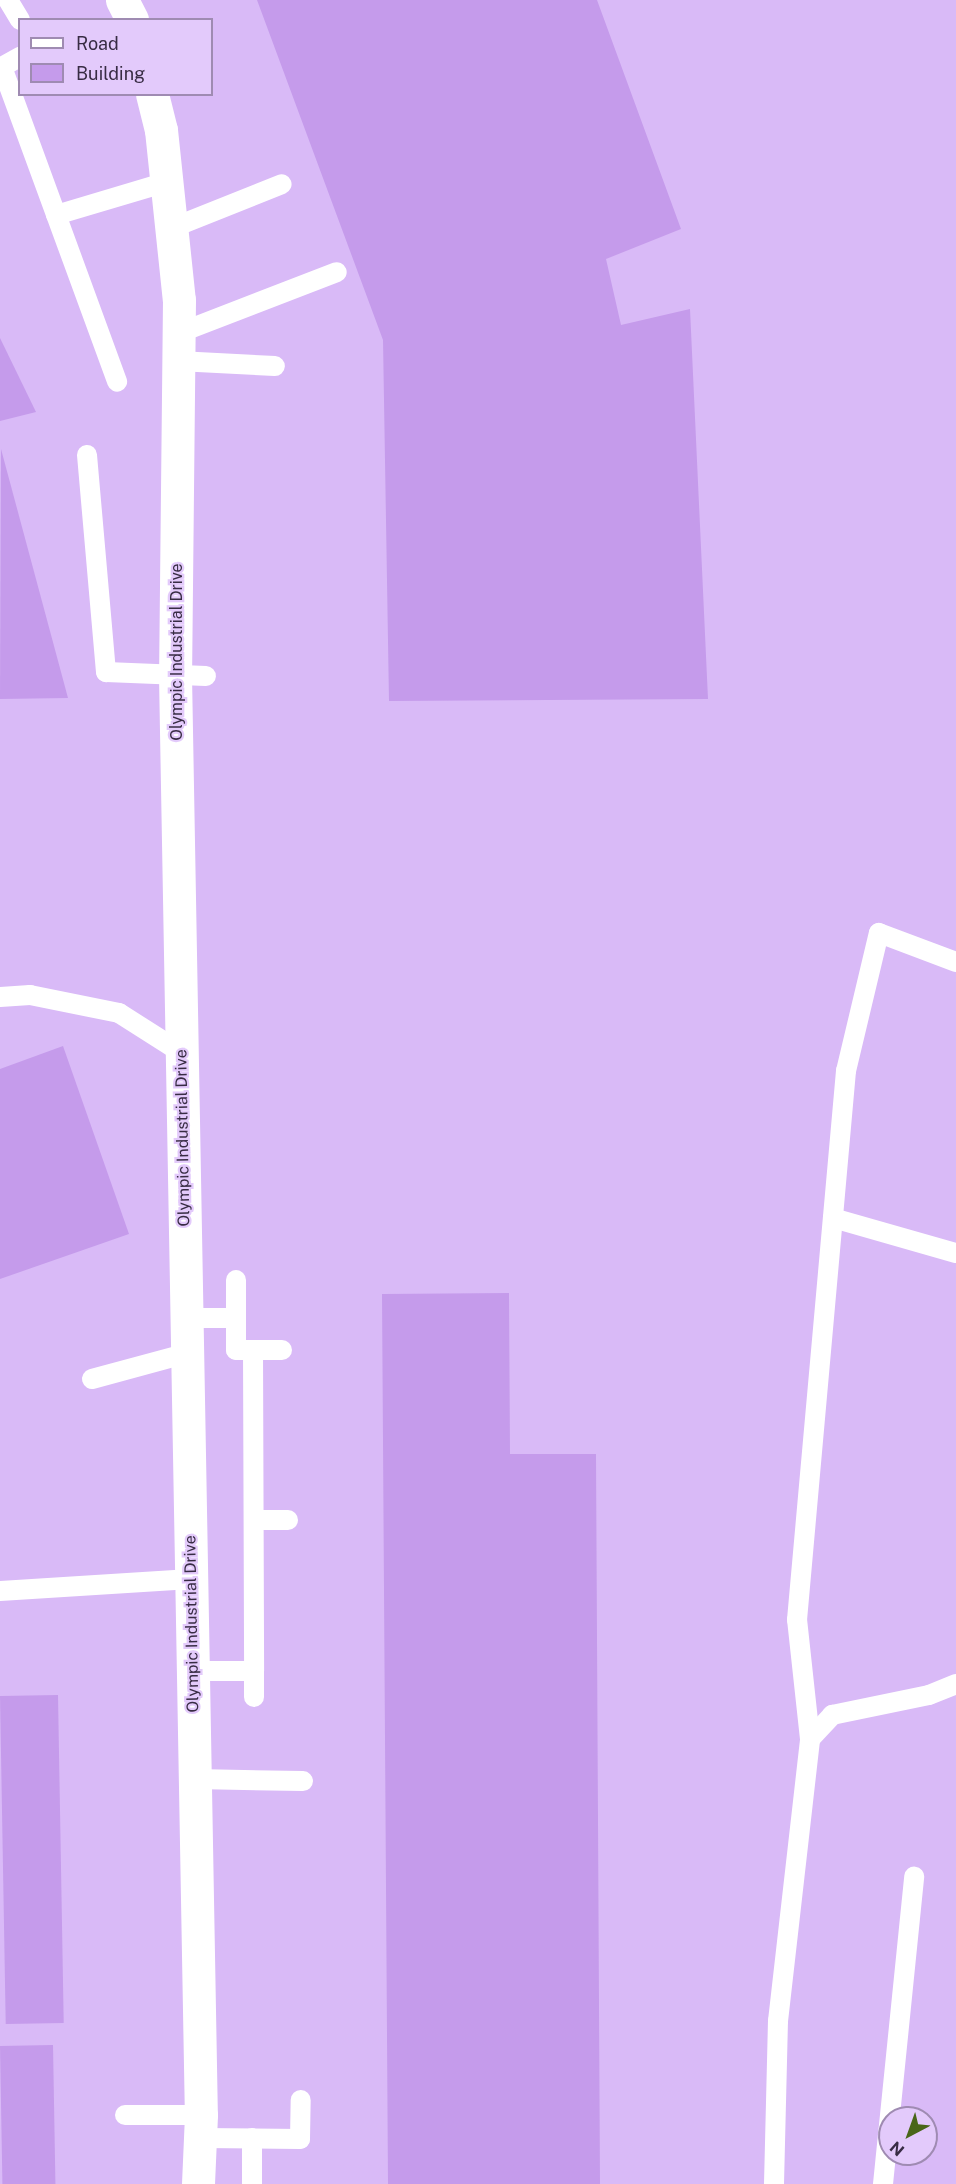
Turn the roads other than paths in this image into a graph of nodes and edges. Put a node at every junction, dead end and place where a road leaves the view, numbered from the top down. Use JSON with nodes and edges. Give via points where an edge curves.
{"nodes":[{"id":1,"x":8,"y":0,"type":"edge"},
{"id":2,"x":122,"y":0,"type":"edge"},
{"id":3,"x":19,"y":18,"type":"edge"},
{"id":4,"x":131,"y":18,"type":"edge"},
{"id":5,"x":7,"y":64,"type":"edge"},
{"id":6,"x":152,"y":96,"type":"edge"},
{"id":7,"x":167,"y":182,"type":"junction"},
{"id":8,"x":282,"y":184,"type":"dead end"},
{"id":9,"x":56,"y":215,"type":"junction"},
{"id":10,"x":172,"y":228,"type":"junction"},
{"id":11,"x":337,"y":272,"type":"dead end"},
{"id":12,"x":178,"y":347,"type":"junction"},
{"id":13,"x":275,"y":366,"type":"dead end"},
{"id":14,"x":117,"y":382,"type":"dead end"},
{"id":15,"x":87,"y":455,"type":"dead end"},
{"id":16,"x":190,"y":675,"type":"junction"},
{"id":17,"x":956,"y":962,"type":"edge"},
{"id":18,"x":0,"y":997,"type":"edge"},
{"id":19,"x":182,"y":1053,"type":"junction"},
{"id":20,"x":833,"y":1218,"type":"junction"},
{"id":21,"x":956,"y":1253,"type":"edge"},
{"id":22,"x":236,"y":1280,"type":"dead end"},
{"id":23,"x":186,"y":1318,"type":"junction"},
{"id":24,"x":236,"y":1318,"type":"junction"},
{"id":25,"x":253,"y":1350,"type":"junction"},
{"id":26,"x":282,"y":1350,"type":"dead end"},
{"id":27,"x":188,"y":1353,"type":"junction"},
{"id":28,"x":92,"y":1379,"type":"dead end"},
{"id":29,"x":254,"y":1520,"type":"junction"},
{"id":30,"x":288,"y":1520,"type":"dead end"},
{"id":31,"x":191,"y":1579,"type":"junction"},
{"id":32,"x":0,"y":1591,"type":"edge"},
{"id":33,"x":193,"y":1671,"type":"junction"},
{"id":34,"x":254,"y":1671,"type":"junction"},
{"id":35,"x":956,"y":1684,"type":"edge"},
{"id":36,"x":254,"y":1697,"type":"dead end"},
{"id":37,"x":810,"y":1738,"type":"junction"},
{"id":38,"x":195,"y":1779,"type":"junction"},
{"id":39,"x":303,"y":1781,"type":"dead end"},
{"id":40,"x":914,"y":1876,"type":"dead end"},
{"id":41,"x":301,"y":2100,"type":"dead end"},
{"id":42,"x":125,"y":2115,"type":"dead end"},
{"id":43,"x":201,"y":2127,"type":"junction"},
{"id":44,"x":252,"y":2138,"type":"junction"},
{"id":45,"x":198,"y":2184,"type":"edge"},
{"id":46,"x":252,"y":2184,"type":"edge"},
{"id":47,"x":774,"y":2184,"type":"edge"},
{"id":48,"x":883,"y":2184,"type":"edge"}],
"edges":[{"from":1,"to":3,"type":"lane"},
{"from":2,"to":4,"type":"street"},
{"from":5,"to":9,"type":"lane"},
{"from":6,"to":7,"type":"street","name":"Olympic Industrial Drive"},
{"from":7,"to":9,"type":"lane"},
{"from":7,"to":10,"type":"street","name":"Olympic Industrial Drive"},
{"from":8,"to":10,"type":"lane"},
{"from":9,"to":14,"type":"lane"},
{"from":10,"to":12,"type":"street","name":"Olympic Industrial Drive"},
{"from":11,"to":12,"type":"lane"},
{"from":12,"to":13,"type":"lane"},
{"from":12,"to":16,"type":"street","name":"Olympic Industrial Drive"},
{"from":15,"to":16,"type":"lane","via":[[106,672]]},
{"from":16,"to":19,"type":"street","name":"Olympic Industrial Drive"},
{"from":17,"to":20,"type":"lane","via":[[879,933],[846,1071]]},
{"from":18,"to":19,"type":"lane","via":[[30,995],[118,1013]]},
{"from":19,"to":23,"type":"street","name":"Olympic Industrial Drive"},
{"from":20,"to":21,"type":"lane"},
{"from":20,"to":37,"type":"lane","via":[[797,1620]]},
{"from":22,"to":24,"type":"lane"},
{"from":23,"to":24,"type":"lane"},
{"from":23,"to":27,"type":"street","name":"Olympic Industrial Drive"},
{"from":24,"to":25,"type":"lane","via":[[236,1350]]},
{"from":25,"to":26,"type":"lane"},
{"from":25,"to":29,"type":"lane"},
{"from":27,"to":28,"type":"lane"},
{"from":27,"to":31,"type":"street","name":"Olympic Industrial Drive"},
{"from":29,"to":30,"type":"lane"},
{"from":29,"to":34,"type":"lane"},
{"from":31,"to":32,"type":"lane"},
{"from":31,"to":33,"type":"street","name":"Olympic Industrial Drive"},
{"from":33,"to":34,"type":"lane"},
{"from":33,"to":38,"type":"street","name":"Olympic Industrial Drive"},
{"from":34,"to":36,"type":"lane"},
{"from":35,"to":37,"type":"lane","via":[[929,1695],[832,1715]]},
{"from":37,"to":47,"type":"lane","via":[[778,2021]]},
{"from":38,"to":39,"type":"lane"},
{"from":38,"to":43,"type":"street","name":"Olympic Industrial Drive"},
{"from":40,"to":48,"type":"lane"},
{"from":41,"to":44,"type":"lane","via":[[300,2139]]},
{"from":42,"to":43,"type":"lane"},
{"from":43,"to":44,"type":"lane"},
{"from":43,"to":45,"type":"street","name":"Olympic Industrial Drive"},
{"from":44,"to":46,"type":"lane"}]}
